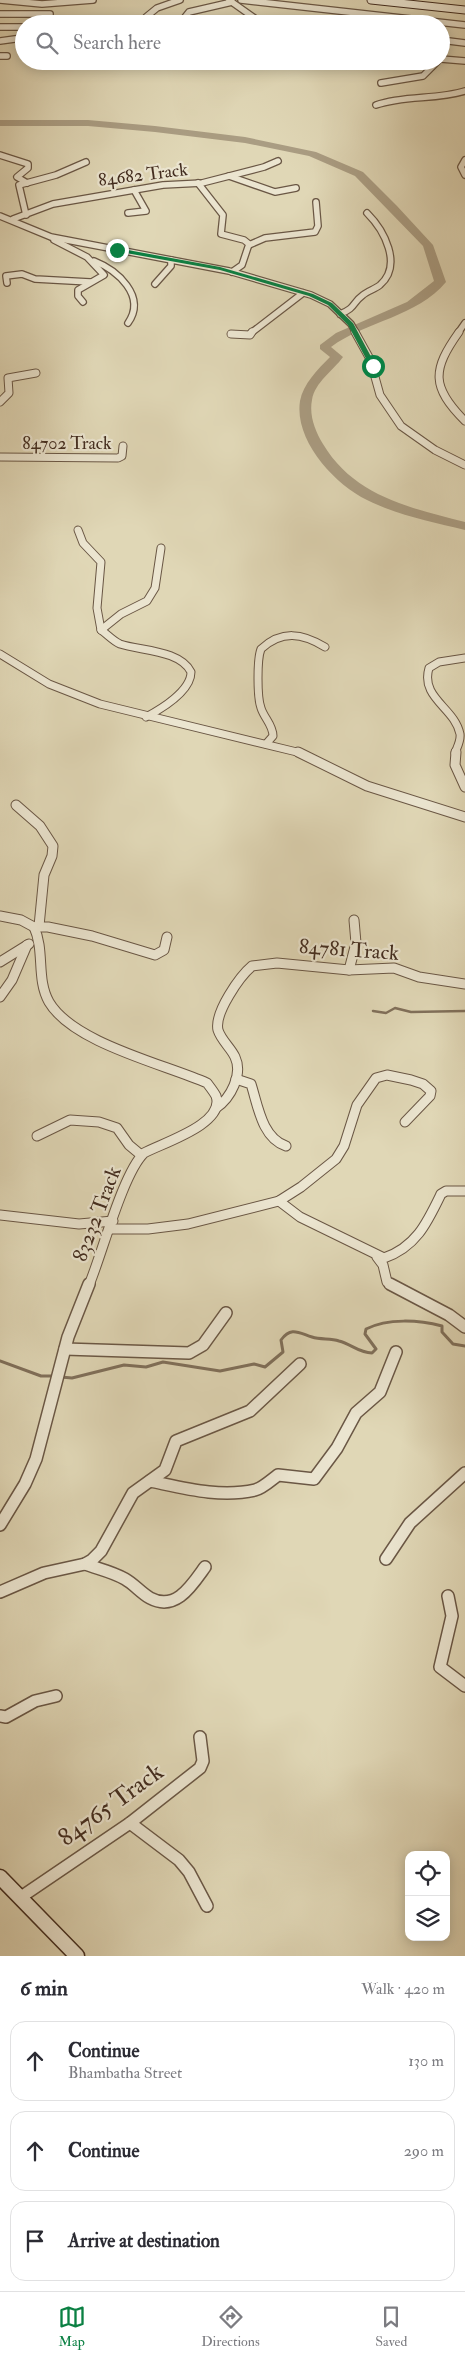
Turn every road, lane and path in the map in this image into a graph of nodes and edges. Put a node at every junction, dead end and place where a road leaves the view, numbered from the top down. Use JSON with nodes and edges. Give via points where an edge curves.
{"nodes":[{"id":1,"x":0,"y":0,"type":"edge"},
{"id":2,"x":93,"y":0,"type":"edge"},
{"id":3,"x":180,"y":0,"type":"edge"},
{"id":4,"x":241,"y":0,"type":"edge"},
{"id":5,"x":371,"y":0,"type":"edge"},
{"id":6,"x":230,"y":1,"type":"edge"},
{"id":7,"x":406,"y":2,"type":"edge"},
{"id":8,"x":465,"y":10,"type":"edge"},
{"id":9,"x":0,"y":14,"type":"edge"},
{"id":10,"x":50,"y":14,"type":"dead end"},
{"id":11,"x":148,"y":15,"type":"edge"},
{"id":12,"x":187,"y":15,"type":"edge"},
{"id":13,"x":250,"y":15,"type":"edge"},
{"id":14,"x":375,"y":15,"type":"edge"},
{"id":15,"x":450,"y":23,"type":"edge"},
{"id":16,"x":465,"y":25,"type":"edge"},
{"id":17,"x":0,"y":27,"type":"edge"},
{"id":18,"x":15,"y":27,"type":"edge"},
{"id":19,"x":15,"y":39,"type":"edge"},
{"id":20,"x":0,"y":41,"type":"edge"},
{"id":21,"x":450,"y":41,"type":"edge"},
{"id":22,"x":465,"y":43,"type":"edge"},
{"id":23,"x":0,"y":56,"type":"edge"},
{"id":24,"x":7,"y":56,"type":"dead end"},
{"id":25,"x":450,"y":60,"type":"edge"},
{"id":26,"x":465,"y":61,"type":"edge"},
{"id":27,"x":429,"y":70,"type":"edge"},
{"id":28,"x":381,"y":83,"type":"dead end"},
{"id":29,"x":465,"y":91,"type":"edge"},
{"id":30,"x":376,"y":105,"type":"dead end"},
{"id":31,"x":0,"y":155,"type":"edge"},
{"id":32,"x":465,"y":160,"type":"edge"},
{"id":33,"x":278,"y":161,"type":"dead end"},
{"id":34,"x":86,"y":162,"type":"dead end"},
{"id":35,"x":465,"y":175,"type":"edge"},
{"id":36,"x":228,"y":176,"type":"junction"},
{"id":37,"x":27,"y":183,"type":"junction"},
{"id":38,"x":198,"y":183,"type":"junction"},
{"id":39,"x":296,"y":188,"type":"dead end"},
{"id":40,"x":134,"y":190,"type":"junction"},
{"id":41,"x":316,"y":202,"type":"dead end"},
{"id":42,"x":128,"y":213,"type":"dead end"},
{"id":43,"x":367,"y":213,"type":"dead end"},
{"id":44,"x":26,"y":215,"type":"junction"},
{"id":45,"x":0,"y":216,"type":"edge"},
{"id":46,"x":13,"y":219,"type":"junction"},
{"id":47,"x":51,"y":236,"type":"junction"},
{"id":48,"x":89,"y":244,"type":"junction"},
{"id":49,"x":249,"y":245,"type":"junction"},
{"id":50,"x":68,"y":248,"type":"junction"},
{"id":51,"x":171,"y":260,"type":"junction"},
{"id":52,"x":91,"y":261,"type":"junction"},
{"id":53,"x":232,"y":272,"type":"junction"},
{"id":54,"x":92,"y":282,"type":"junction"},
{"id":55,"x":7,"y":283,"type":"dead end"},
{"id":56,"x":155,"y":284,"type":"dead end"},
{"id":57,"x":303,"y":293,"type":"junction"},
{"id":58,"x":83,"y":302,"type":"dead end"},
{"id":59,"x":340,"y":313,"type":"junction"},
{"id":60,"x":128,"y":323,"type":"dead end"},
{"id":61,"x":465,"y":323,"type":"edge"},
{"id":62,"x":231,"y":334,"type":"dead end"},
{"id":63,"x":357,"y":334,"type":"joint"},
{"id":64,"x":36,"y":373,"type":"dead end"},
{"id":65,"x":0,"y":402,"type":"edge"},
{"id":66,"x":465,"y":421,"type":"edge"},
{"id":67,"x":123,"y":446,"type":"dead end"},
{"id":68,"x":0,"y":457,"type":"edge"},
{"id":69,"x":465,"y":465,"type":"edge"},
{"id":70,"x":78,"y":530,"type":"dead end"},
{"id":71,"x":161,"y":548,"type":"dead end"},
{"id":72,"x":101,"y":630,"type":"junction"},
{"id":73,"x":325,"y":647,"type":"dead end"},
{"id":74,"x":0,"y":654,"type":"edge"},
{"id":75,"x":465,"y":658,"type":"edge"},
{"id":76,"x":12,"y":661,"type":"junction"},
{"id":77,"x":0,"y":666,"type":"edge"},
{"id":78,"x":146,"y":717,"type":"junction"},
{"id":79,"x":266,"y":744,"type":"junction"},
{"id":80,"x":465,"y":787,"type":"edge"},
{"id":81,"x":16,"y":805,"type":"dead end"},
{"id":82,"x":465,"y":817,"type":"edge"},
{"id":83,"x":0,"y":916,"type":"edge"},
{"id":84,"x":354,"y":920,"type":"dead end"},
{"id":85,"x":36,"y":927,"type":"junction"},
{"id":86,"x":167,"y":936,"type":"dead end"},
{"id":87,"x":39,"y":937,"type":"junction"},
{"id":88,"x":27,"y":945,"type":"junction"},
{"id":89,"x":0,"y":962,"type":"edge"},
{"id":90,"x":350,"y":970,"type":"junction"},
{"id":91,"x":462,"y":982,"type":"edge"},
{"id":92,"x":0,"y":997,"type":"edge"},
{"id":93,"x":236,"y":1079,"type":"junction"},
{"id":94,"x":216,"y":1108,"type":"junction"},
{"id":95,"x":405,"y":1122,"type":"dead end"},
{"id":96,"x":37,"y":1136,"type":"dead end"},
{"id":97,"x":286,"y":1146,"type":"dead end"},
{"id":98,"x":141,"y":1156,"type":"junction"},
{"id":99,"x":465,"y":1191,"type":"edge"},
{"id":100,"x":279,"y":1201,"type":"junction"},
{"id":101,"x":0,"y":1215,"type":"edge"},
{"id":102,"x":111,"y":1225,"type":"junction"},
{"id":103,"x":377,"y":1257,"type":"junction"},
{"id":104,"x":226,"y":1313,"type":"dead end"},
{"id":105,"x":465,"y":1327,"type":"edge"},
{"id":106,"x":65,"y":1349,"type":"junction"},
{"id":107,"x":396,"y":1352,"type":"dead end"},
{"id":108,"x":300,"y":1364,"type":"dead end"},
{"id":109,"x":465,"y":1473,"type":"edge"},
{"id":110,"x":150,"y":1481,"type":"junction"},
{"id":111,"x":0,"y":1525,"type":"edge"},
{"id":112,"x":386,"y":1559,"type":"dead end"},
{"id":113,"x":85,"y":1564,"type":"junction"},
{"id":114,"x":205,"y":1567,"type":"dead end"},
{"id":115,"x":0,"y":1592,"type":"edge"},
{"id":116,"x":448,"y":1596,"type":"dead end"},
{"id":117,"x":465,"y":1686,"type":"edge"},
{"id":118,"x":56,"y":1696,"type":"dead end"},
{"id":119,"x":0,"y":1716,"type":"edge"},
{"id":120,"x":200,"y":1737,"type":"dead end"},
{"id":121,"x":130,"y":1823,"type":"junction"},
{"id":122,"x":0,"y":1877,"type":"edge"},
{"id":123,"x":21,"y":1896,"type":"junction"},
{"id":124,"x":207,"y":1906,"type":"dead end"},
{"id":125,"x":77,"y":1956,"type":"edge"}],
"edges":[{"from":1,"to":2,"type":"street","via":[[42,4]]},
{"from":3,"to":11,"type":"street"},
{"from":4,"to":14,"type":"street"},
{"from":5,"to":7,"type":"street"},
{"from":6,"to":12,"type":"street"},
{"from":6,"to":13,"type":"street"},
{"from":7,"to":8,"type":"street"},
{"from":9,"to":10,"type":"street"},
{"from":15,"to":16,"type":"street"},
{"from":17,"to":18,"type":"street"},
{"from":19,"to":20,"type":"street"},
{"from":21,"to":22,"type":"street"},
{"from":23,"to":24,"type":"street"},
{"from":25,"to":26,"type":"street"},
{"from":27,"to":28,"type":"street","via":[[423,76]]},
{"from":29,"to":30,"type":"street"},
{"from":31,"to":37,"type":"street","via":[[28,164],[18,177]]},
{"from":32,"to":35,"type":"street","via":[[461,167]]},
{"from":33,"to":36,"type":"street","name":"84682 Track"},
{"from":34,"to":37,"type":"street"},
{"from":36,"to":38,"type":"street","name":"84682 Track"},
{"from":36,"to":39,"type":"street","via":[[275,192]]},
{"from":37,"to":44,"type":"street","via":[[19,187]]},
{"from":38,"to":40,"type":"street","name":"84682 Track"},
{"from":38,"to":49,"type":"street","via":[[223,215],[222,234],[244,240]]},
{"from":40,"to":42,"type":"street","via":[[146,211]]},
{"from":40,"to":44,"type":"street","name":"84682 Track","via":[[45,206]]},
{"from":41,"to":49,"type":"street","via":[[318,226],[315,232],[269,237]]},
{"from":43,"to":59,"type":"street","via":[[387,240],[390,266],[381,284],[359,298],[350,310]]},
{"from":44,"to":46,"type":"street","name":"84682 Track"},
{"from":45,"to":46,"type":"street"},
{"from":46,"to":47,"type":"street"},
{"from":47,"to":48,"type":"street"},
{"from":47,"to":50,"type":"street","via":[[52,240]]},
{"from":48,"to":50,"type":"street"},
{"from":48,"to":51,"type":"street"},
{"from":49,"to":53,"type":"street","via":[[242,264]]},
{"from":50,"to":52,"type":"street"},
{"from":51,"to":53,"type":"street"},
{"from":51,"to":56,"type":"street","via":[[171,266]]},
{"from":52,"to":54,"type":"street","via":[[104,275]]},
{"from":52,"to":60,"type":"street","via":[[116,273],[129,287],[133,296],[133,314]]},
{"from":53,"to":57,"type":"street"},
{"from":54,"to":55,"type":"street","via":[[40,279],[22,274],[6,276]]},
{"from":54,"to":58,"type":"street","via":[[78,290]]},
{"from":57,"to":59,"type":"street","via":[[330,304]]},
{"from":57,"to":62,"type":"street","via":[[249,335]]},
{"from":59,"to":63,"type":"street"},
{"from":61,"to":66,"type":"street","via":[[442,355],[437,374],[442,396]]},
{"from":63,"to":69,"type":"street","via":[[373,366],[380,395],[401,426],[435,450]]},
{"from":64,"to":65,"type":"street","via":[[8,378],[9,393]]},
{"from":67,"to":68,"type":"street","name":"84702 Track","via":[[118,458]]},
{"from":70,"to":72,"type":"street","via":[[83,543],[101,562],[97,608]]},
{"from":71,"to":72,"type":"street","via":[[154,588],[147,601],[121,614]]},
{"from":72,"to":78,"type":"street","via":[[118,643],[170,656],[189,668],[191,675],[187,683],[165,706]]},
{"from":73,"to":79,"type":"street","via":[[310,638],[294,635],[272,639],[262,649],[257,694],[273,729],[273,736]]},
{"from":74,"to":76,"type":"street"},
{"from":75,"to":80,"type":"street","via":[[439,662],[429,668],[427,675],[432,694],[459,731],[460,742],[454,764]]},
{"from":76,"to":77,"type":"street"},
{"from":76,"to":78,"type":"street","via":[[66,692]]},
{"from":78,"to":79,"type":"street"},
{"from":79,"to":82,"type":"street","via":[[303,754],[338,773],[385,792]]},
{"from":81,"to":85,"type":"street","via":[[40,825],[53,854],[44,875],[42,912]]},
{"from":83,"to":85,"type":"street"},
{"from":84,"to":90,"type":"street","via":[[356,943]]},
{"from":85,"to":86,"type":"street","via":[[92,936],[155,955],[164,950]]},
{"from":85,"to":87,"type":"street"},
{"from":87,"to":88,"type":"street"},
{"from":87,"to":94,"type":"street","via":[[44,988],[59,1016],[81,1032],[207,1083],[216,1096]]},
{"from":88,"to":89,"type":"street"},
{"from":88,"to":92,"type":"street","via":[[12,980]]},
{"from":90,"to":91,"type":"street","name":"84781 Track","via":[[394,968],[419,976]]},
{"from":90,"to":93,"type":"street","name":"84781 Track","via":[[309,964],[257,964],[248,968],[225,1000],[218,1025],[221,1036],[238,1061]]},
{"from":93,"to":94,"type":"street","name":"83232 Track","via":[[228,1098]]},
{"from":93,"to":97,"type":"street","via":[[251,1084],[258,1110],[273,1140]]},
{"from":94,"to":98,"type":"street","name":"83232 Track","via":[[192,1131]]},
{"from":95,"to":100,"type":"street","via":[[431,1091],[411,1080],[387,1075],[376,1078],[357,1105],[344,1146],[336,1159]]},
{"from":96,"to":98,"type":"street","via":[[70,1120],[99,1122],[117,1128]]},
{"from":98,"to":102,"type":"street","name":"83232 Track"},
{"from":99,"to":103,"type":"street","via":[[450,1190],[441,1194],[424,1229],[394,1256]]},
{"from":100,"to":102,"type":"street","via":[[188,1224],[148,1229]]},
{"from":100,"to":103,"type":"street","via":[[300,1217]]},
{"from":101,"to":102,"type":"street"},
{"from":102,"to":106,"type":"street","name":"83232 Track"},
{"from":103,"to":105,"type":"street","via":[[383,1265],[387,1282]]},
{"from":104,"to":106,"type":"street","via":[[203,1345],[189,1353]]},
{"from":106,"to":111,"type":"street","name":"83232 Track","via":[[37,1457]]},
{"from":107,"to":110,"type":"street","via":[[380,1392],[356,1413],[337,1448],[314,1479],[278,1476],[257,1490],[223,1493]]},
{"from":108,"to":110,"type":"street","via":[[250,1411],[181,1437],[174,1444],[165,1470]]},
{"from":109,"to":112,"type":"street","via":[[410,1523]]},
{"from":110,"to":113,"type":"street","via":[[133,1494],[102,1551]]},
{"from":113,"to":114,"type":"street","via":[[119,1576],[152,1598],[164,1602],[186,1593]]},
{"from":113,"to":115,"type":"street","via":[[44,1573]]},
{"from":116,"to":117,"type":"street","via":[[452,1616],[440,1667]]},
{"from":118,"to":119,"type":"street","via":[[35,1701],[6,1717]]},
{"from":120,"to":121,"type":"street","name":"84765 Track","via":[[204,1761],[200,1768]]},
{"from":121,"to":123,"type":"street","name":"84765 Track"},
{"from":121,"to":124,"type":"street","via":[[180,1860]]},
{"from":122,"to":123,"type":"street"},
{"from":123,"to":125,"type":"street"}]}
